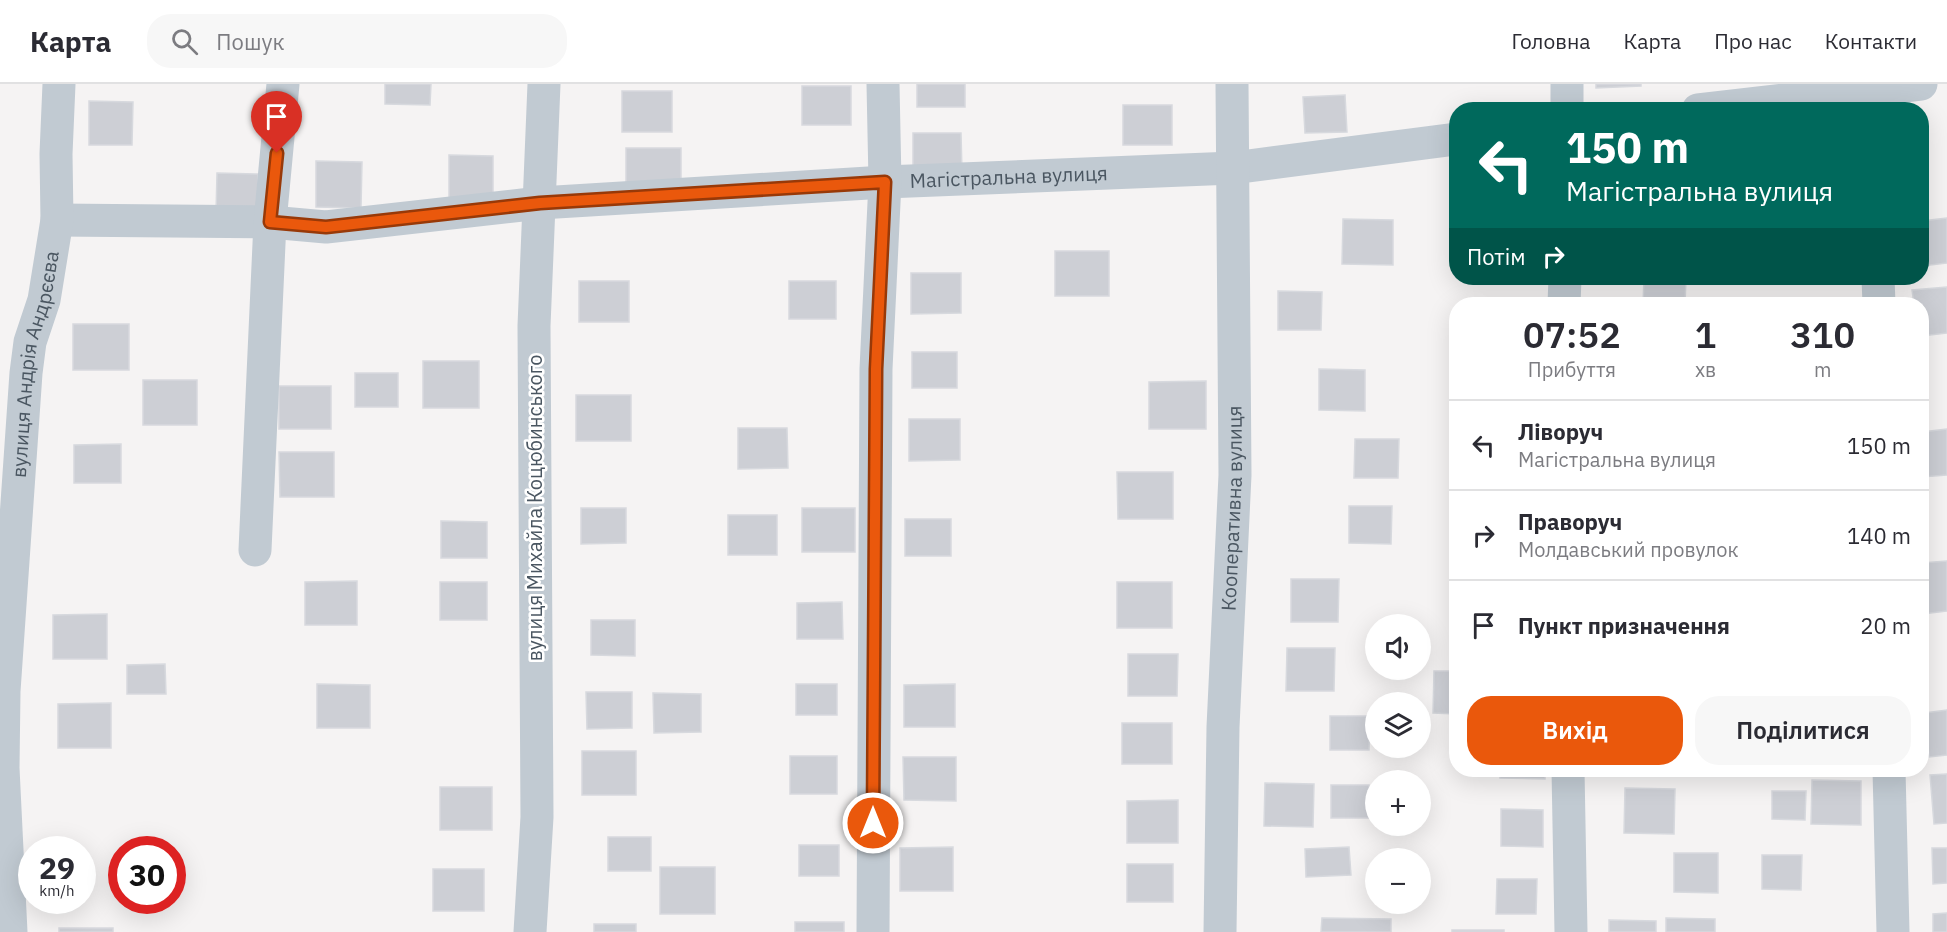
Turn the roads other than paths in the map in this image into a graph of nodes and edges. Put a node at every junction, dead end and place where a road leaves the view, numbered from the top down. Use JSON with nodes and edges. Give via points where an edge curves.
{"nodes":[{"id":1,"x":59,"y":84,"type":"edge"},
{"id":2,"x":283,"y":84,"type":"edge"},
{"id":3,"x":544,"y":84,"type":"edge"},
{"id":4,"x":883,"y":84,"type":"edge"},
{"id":5,"x":1232,"y":84,"type":"edge"},
{"id":6,"x":1567,"y":84,"type":"edge"},
{"id":7,"x":1921,"y":84,"type":"edge"},
{"id":8,"x":1874,"y":94,"type":"edge"},
{"id":9,"x":1567,"y":102,"type":"edge"},
{"id":10,"x":1786,"y":102,"type":"edge"},
{"id":11,"x":1449,"y":140,"type":"edge"},
{"id":12,"x":1233,"y":168,"type":"junction"},
{"id":13,"x":885,"y":182,"type":"junction"},
{"id":14,"x":540,"y":203,"type":"junction"},
{"id":15,"x":57,"y":220,"type":"junction"},
{"id":16,"x":270,"y":222,"type":"junction"},
{"id":17,"x":255,"y":550,"type":"dead end"},
{"id":18,"x":1568,"y":777,"type":"edge"},
{"id":19,"x":1889,"y":777,"type":"edge"},
{"id":20,"x":11,"y":932,"type":"edge"},
{"id":21,"x":530,"y":932,"type":"edge"},
{"id":22,"x":873,"y":932,"type":"edge"},
{"id":23,"x":1220,"y":932,"type":"edge"},
{"id":24,"x":1571,"y":932,"type":"edge"},
{"id":25,"x":1893,"y":932,"type":"edge"}],
"edges":[{"from":1,"to":15,"type":"street","name":"вулиця Андрія Андрєєва"},
{"from":2,"to":16,"type":"street"},
{"from":3,"to":14,"type":"street","name":"вулиця Михайла Коцюбинського"},
{"from":4,"to":13,"type":"street"},
{"from":5,"to":12,"type":"street","name":"Кооперативна вулиця"},
{"from":6,"to":9,"type":"street"},
{"from":7,"to":8,"type":"street"},
{"from":8,"to":10,"type":"street"},
{"from":11,"to":12,"type":"street","name":"Магістральна вулиця"},
{"from":12,"to":13,"type":"street","name":"Магістральна вулиця"},
{"from":12,"to":23,"type":"street","name":"Кооперативна вулиця","via":[[1235,475],[1223,727]]},
{"from":13,"to":14,"type":"street","name":"Магістральна вулиця"},
{"from":13,"to":22,"type":"street","via":[[876,369]]},
{"from":14,"to":16,"type":"street","name":"Магістральна вулиця","via":[[326,227]]},
{"from":14,"to":21,"type":"street","name":"вулиця Михайла Коцюбинського","via":[[534,326],[537,817]]},
{"from":15,"to":16,"type":"street","name":"Магістральна вулиця"},
{"from":15,"to":20,"type":"street","name":"вулиця Андрія Андрєєва","via":[[44,300],[30,342],[26,373],[4,691],[3,768]]},
{"from":16,"to":17,"type":"street"},
{"from":18,"to":24,"type":"street"},
{"from":19,"to":25,"type":"street"}]}
